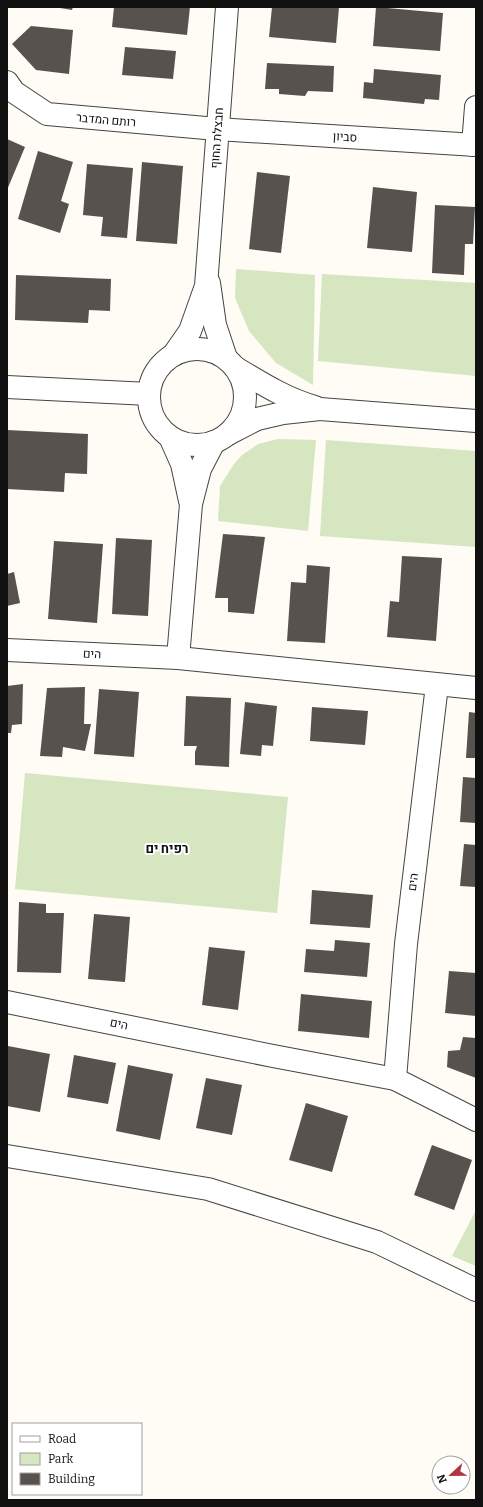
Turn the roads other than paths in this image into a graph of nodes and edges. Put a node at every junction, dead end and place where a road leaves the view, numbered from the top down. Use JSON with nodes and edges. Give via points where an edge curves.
{"nodes":[{"id":1,"x":227,"y":7,"type":"edge"},
{"id":2,"x":7,"y":82,"type":"edge"},
{"id":3,"x":476,"y":107,"type":"edge"},
{"id":4,"x":217,"y":129,"type":"junction"},
{"id":5,"x":474,"y":145,"type":"edge"},
{"id":6,"x":208,"y":270,"type":"junction"},
{"id":7,"x":174,"y":354,"type":"junction"},
{"id":8,"x":231,"y":363,"type":"junction"},
{"id":9,"x":7,"y":387,"type":"edge"},
{"id":10,"x":149,"y":394,"type":"junction"},
{"id":11,"x":320,"y":409,"type":"junction"},
{"id":12,"x":476,"y":421,"type":"edge"},
{"id":13,"x":170,"y":437,"type":"junction"},
{"id":14,"x":221,"y":438,"type":"junction"},
{"id":15,"x":191,"y":504,"type":"junction"},
{"id":16,"x":7,"y":650,"type":"edge"},
{"id":17,"x":178,"y":658,"type":"junction"},
{"id":18,"x":437,"y":685,"type":"junction"},
{"id":19,"x":476,"y":688,"type":"edge"},
{"id":20,"x":7,"y":1002,"type":"edge"},
{"id":21,"x":395,"y":1079,"type":"junction"},
{"id":22,"x":476,"y":1120,"type":"edge"},
{"id":23,"x":7,"y":1156,"type":"edge"},
{"id":24,"x":476,"y":1290,"type":"edge"}],
"edges":[{"from":1,"to":4,"type":"street","name":"חבצלת החוף"},
{"from":2,"to":4,"type":"street","name":"רותם המדבר","via":[[14,92],[47,114]]},
{"from":3,"to":5,"type":"street","name":"סביון"},
{"from":4,"to":5,"type":"street","name":"סביון"},
{"from":4,"to":6,"type":"street","name":"חבצלת החוף"},
{"from":6,"to":7,"type":"street","name":"חבצלת החוף","via":[[206,286],[190,331]]},
{"from":6,"to":8,"type":"street","name":"חבצלת החוף","via":[[218,337]]},
{"from":7,"to":8,"type":"street","via":[[202,348],[215,352]]},
{"from":7,"to":10,"type":"street","via":[[163,362],[155,373]]},
{"from":8,"to":11,"type":"street","via":[[282,394]]},
{"from":8,"to":14,"type":"street","via":[[242,379],[245,392],[239,422]]},
{"from":9,"to":10,"type":"street"},
{"from":10,"to":13,"type":"street","via":[[152,415]]},
{"from":11,"to":12,"type":"street"},
{"from":11,"to":14,"type":"street","via":[[256,419]]},
{"from":13,"to":14,"type":"street","via":[[183,443],[197,445]]},
{"from":13,"to":15,"type":"street","via":[[182,464]]},
{"from":14,"to":15,"type":"street","via":[[200,469]]},
{"from":15,"to":17,"type":"street"},
{"from":16,"to":17,"type":"street","name":"הים"},
{"from":17,"to":18,"type":"street","name":"הים"},
{"from":18,"to":19,"type":"street","name":"הים"},
{"from":18,"to":21,"type":"street","name":"הים","via":[[406,944]]},
{"from":20,"to":21,"type":"street","name":"הים"},
{"from":21,"to":22,"type":"street","name":"הים"},
{"from":23,"to":24,"type":"street","via":[[208,1189],[377,1242]]}]}
